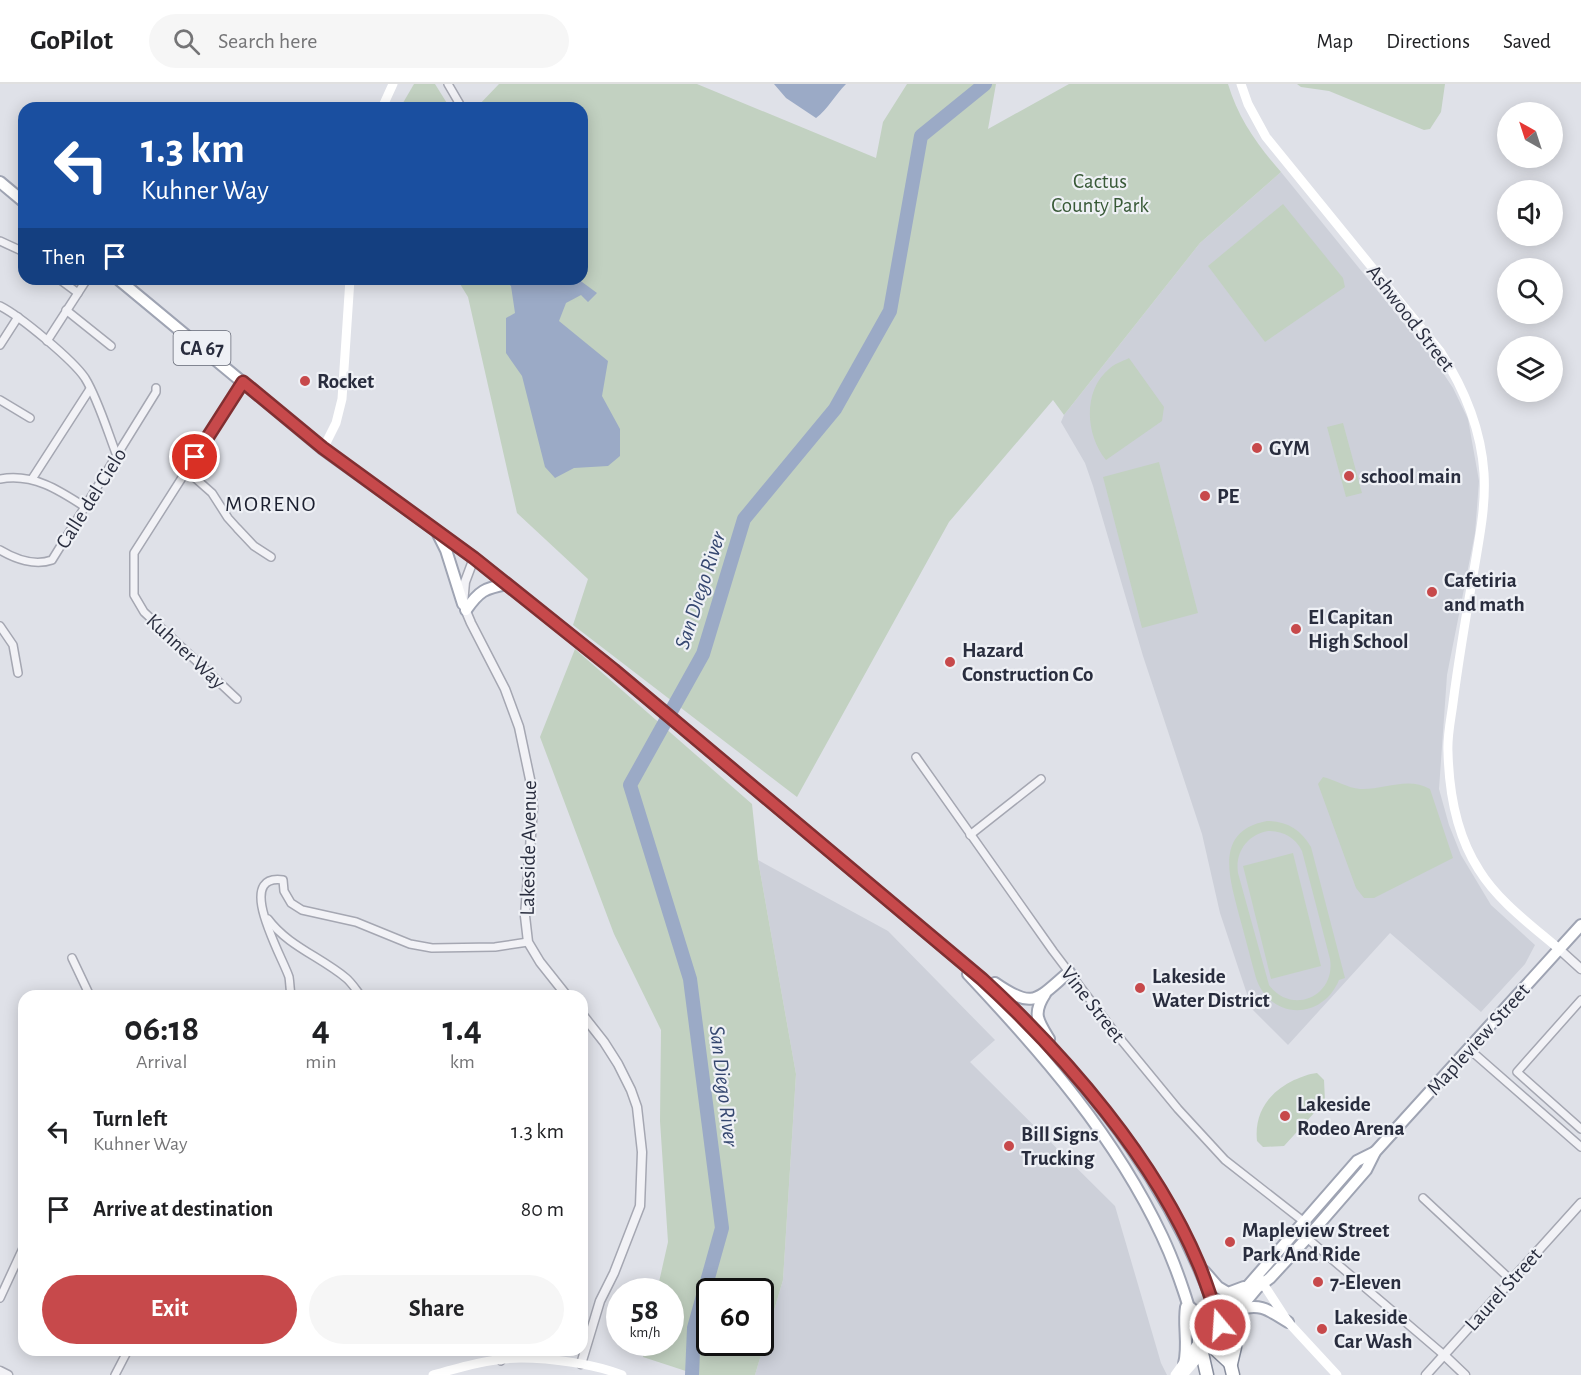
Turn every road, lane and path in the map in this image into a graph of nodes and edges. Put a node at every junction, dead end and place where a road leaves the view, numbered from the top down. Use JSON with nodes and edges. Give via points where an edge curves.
{"nodes":[{"id":1,"x":393,"y":84,"type":"edge"},
{"id":2,"x":448,"y":84,"type":"edge"},
{"id":3,"x":1241,"y":84,"type":"edge"},
{"id":4,"x":385,"y":102,"type":"edge"},
{"id":5,"x":458,"y":102,"type":"edge"},
{"id":6,"x":0,"y":182,"type":"edge"},
{"id":7,"x":18,"y":197,"type":"edge"},
{"id":8,"x":0,"y":241,"type":"edge"},
{"id":9,"x":18,"y":249,"type":"edge"},
{"id":10,"x":67,"y":285,"type":"edge"},
{"id":11,"x":83,"y":285,"type":"edge"},
{"id":12,"x":125,"y":285,"type":"edge"},
{"id":13,"x":350,"y":285,"type":"edge"},
{"id":14,"x":78,"y":293,"type":"junction"},
{"id":15,"x":0,"y":306,"type":"edge"},
{"id":16,"x":66,"y":310,"type":"junction"},
{"id":17,"x":18,"y":317,"type":"junction"},
{"id":18,"x":47,"y":341,"type":"junction"},
{"id":19,"x":0,"y":345,"type":"edge"},
{"id":20,"x":111,"y":345,"type":"dead end"},
{"id":21,"x":243,"y":382,"type":"junction"},
{"id":22,"x":90,"y":388,"type":"junction"},
{"id":23,"x":156,"y":388,"type":"dead end"},
{"id":24,"x":1,"y":403,"type":"edge"},
{"id":25,"x":30,"y":418,"type":"dead end"},
{"id":26,"x":323,"y":448,"type":"junction"},
{"id":27,"x":117,"y":456,"type":"junction"},
{"id":28,"x":186,"y":470,"type":"junction"},
{"id":29,"x":0,"y":479,"type":"edge"},
{"id":30,"x":32,"y":479,"type":"junction"},
{"id":31,"x":85,"y":507,"type":"junction"},
{"id":32,"x":436,"y":531,"type":"junction"},
{"id":33,"x":0,"y":550,"type":"edge"},
{"id":34,"x":271,"y":557,"type":"dead end"},
{"id":35,"x":474,"y":558,"type":"junction"},
{"id":36,"x":507,"y":584,"type":"junction"},
{"id":37,"x":464,"y":607,"type":"junction"},
{"id":38,"x":0,"y":626,"type":"edge"},
{"id":39,"x":18,"y":673,"type":"dead end"},
{"id":40,"x":237,"y":699,"type":"dead end"},
{"id":41,"x":916,"y":757,"type":"dead end"},
{"id":42,"x":1041,"y":779,"type":"dead end"},
{"id":43,"x":970,"y":835,"type":"junction"},
{"id":44,"x":263,"y":912,"type":"junction"},
{"id":45,"x":1581,"y":925,"type":"edge"},
{"id":46,"x":528,"y":942,"type":"junction"},
{"id":47,"x":939,"y":943,"type":"junction"},
{"id":48,"x":1559,"y":949,"type":"junction"},
{"id":49,"x":72,"y":958,"type":"dead end"},
{"id":50,"x":1581,"y":969,"type":"edge"},
{"id":51,"x":1069,"y":972,"type":"junction"},
{"id":52,"x":87,"y":990,"type":"edge"},
{"id":53,"x":290,"y":990,"type":"edge"},
{"id":54,"x":356,"y":990,"type":"edge"},
{"id":55,"x":562,"y":990,"type":"edge"},
{"id":56,"x":1047,"y":991,"type":"junction"},
{"id":57,"x":1581,"y":1000,"type":"edge"},
{"id":58,"x":588,"y":1022,"type":"edge"},
{"id":59,"x":1468,"y":1049,"type":"junction"},
{"id":60,"x":1060,"y":1058,"type":"junction"},
{"id":61,"x":1581,"y":1129,"type":"edge"},
{"id":62,"x":1581,"y":1148,"type":"edge"},
{"id":63,"x":1375,"y":1152,"type":"junction"},
{"id":64,"x":1423,"y":1198,"type":"dead end"},
{"id":65,"x":1581,"y":1203,"type":"edge"},
{"id":66,"x":1303,"y":1221,"type":"junction"},
{"id":67,"x":1307,"y":1238,"type":"junction"},
{"id":68,"x":18,"y":1258,"type":"edge"},
{"id":69,"x":1198,"y":1263,"type":"junction"},
{"id":70,"x":1257,"y":1280,"type":"junction"},
{"id":71,"x":1511,"y":1280,"type":"junction"},
{"id":72,"x":0,"y":1298,"type":"edge"},
{"id":73,"x":1188,"y":1304,"type":"junction"},
{"id":74,"x":1238,"y":1311,"type":"junction"},
{"id":75,"x":1288,"y":1322,"type":"junction"},
{"id":76,"x":1218,"y":1326,"type":"junction"},
{"id":77,"x":588,"y":1341,"type":"edge"},
{"id":78,"x":1203,"y":1347,"type":"junction"},
{"id":79,"x":1444,"y":1355,"type":"junction"},
{"id":80,"x":125,"y":1356,"type":"edge"},
{"id":81,"x":500,"y":1356,"type":"edge"},
{"id":82,"x":583,"y":1356,"type":"edge"},
{"id":83,"x":501,"y":1360,"type":"junction"},
{"id":84,"x":581,"y":1364,"type":"junction"},
{"id":85,"x":1183,"y":1369,"type":"edge"},
{"id":86,"x":1232,"y":1369,"type":"edge"},
{"id":87,"x":0,"y":1371,"type":"edge"},
{"id":88,"x":8,"y":1375,"type":"edge"},
{"id":89,"x":116,"y":1375,"type":"edge"},
{"id":90,"x":433,"y":1375,"type":"edge"},
{"id":91,"x":622,"y":1375,"type":"edge"},
{"id":92,"x":1175,"y":1375,"type":"edge"},
{"id":93,"x":1208,"y":1375,"type":"edge"},
{"id":94,"x":1337,"y":1375,"type":"edge"},
{"id":95,"x":1426,"y":1375,"type":"edge"},
{"id":96,"x":1466,"y":1375,"type":"edge"}],
"edges":[{"from":1,"to":4,"type":"main road"},
{"from":2,"to":5,"type":"street"},
{"from":3,"to":48,"type":"main road","name":"Ashwood Street","via":[[1266,137],[1440,351],[1471,411],[1482,453],[1483,517],[1457,672],[1449,773],[1460,829],[1478,870],[1492,889]]},
{"from":6,"to":7,"type":"main road"},
{"from":8,"to":9,"type":"street"},
{"from":10,"to":14,"type":"street"},
{"from":11,"to":14,"type":"street"},
{"from":12,"to":21,"type":"main road","number":"CA 67"},
{"from":13,"to":26,"type":"main road","via":[[342,399],[336,423]]},
{"from":14,"to":16,"type":"street"},
{"from":15,"to":17,"type":"street"},
{"from":16,"to":18,"type":"street"},
{"from":16,"to":20,"type":"street"},
{"from":17,"to":18,"type":"street"},
{"from":17,"to":19,"type":"street"},
{"from":18,"to":22,"type":"street","via":[[77,369]]},
{"from":21,"to":26,"type":"main road","number":"CA 67"},
{"from":21,"to":28,"type":"street","name":"Kuhner Way"},
{"from":22,"to":27,"type":"street"},
{"from":22,"to":30,"type":"street"},
{"from":23,"to":27,"type":"street","name":"Calle del Cielo"},
{"from":24,"to":25,"type":"street"},
{"from":26,"to":32,"type":"main road","number":"CA 67"},
{"from":27,"to":31,"type":"street","name":"Calle del Cielo"},
{"from":28,"to":34,"type":"street","via":[[212,493],[254,546]]},
{"from":28,"to":40,"type":"street","name":"Kuhner Way","via":[[134,553],[134,596],[144,612]]},
{"from":29,"to":30,"type":"street"},
{"from":30,"to":31,"type":"street","via":[[58,489]]},
{"from":31,"to":33,"type":"street","name":"Calle del Cielo","via":[[52,560],[25,561]]},
{"from":32,"to":35,"type":"main road","number":"CA 67"},
{"from":32,"to":37,"type":"main road"},
{"from":35,"to":36,"type":"main road","number":"CA 67"},
{"from":35,"to":37,"type":"street","via":[[465,582]]},
{"from":36,"to":37,"type":"main road","via":[[483,590]]},
{"from":36,"to":47,"type":"main road","number":"CA 67"},
{"from":37,"to":46,"type":"street","name":"Lakeside Avenue","via":[[505,689],[528,761],[533,808],[525,916]]},
{"from":38,"to":39,"type":"street","via":[[13,645]]},
{"from":41,"to":43,"type":"street","name":"Vine Street"},
{"from":42,"to":43,"type":"street"},
{"from":43,"to":51,"type":"street","name":"Vine Street"},
{"from":44,"to":46,"type":"street","via":[[261,892],[267,881],[283,880],[291,903],[302,910],[356,922],[410,944],[432,948],[495,947]]},
{"from":44,"to":53,"type":"street"},
{"from":44,"to":54,"type":"street","via":[[295,945],[327,964]]},
{"from":45,"to":48,"type":"main road","name":"Mapleview Street"},
{"from":46,"to":55,"type":"street","name":"Lakeside Avenue"},
{"from":47,"to":56,"type":"main road","via":[[1021,999],[1035,998]]},
{"from":47,"to":60,"type":"main road","number":"CA 67","via":[[997,992]]},
{"from":47,"to":73,"type":"main road","number":"CA 67","via":[[1026,1036],[1105,1136],[1158,1227]]},
{"from":48,"to":50,"type":"street","name":"Ashwood Street"},
{"from":48,"to":59,"type":"main road","name":"Mapleview Street"},
{"from":49,"to":52,"type":"street"},
{"from":51,"to":56,"type":"main road"},
{"from":51,"to":66,"type":"street","name":"Vine Street","via":[[1178,1109],[1225,1160]]},
{"from":56,"to":60,"type":"main road","via":[[1037,1017]]},
{"from":57,"to":61,"type":"street","via":[[1517,1072]]},
{"from":58,"to":77,"type":"street","via":[[631,1090],[641,1133],[642,1163],[640,1206],[600,1301]]},
{"from":59,"to":62,"type":"street"},
{"from":59,"to":63,"type":"main road","name":"Mapleview Street"},
{"from":60,"to":69,"type":"main road","number":"CA 67","via":[[1151,1176]]},
{"from":63,"to":66,"type":"main road","name":"Mapleview Street","via":[[1357,1161]]},
{"from":63,"to":67,"type":"main road","name":"Mapleview Street","via":[[1366,1170]]},
{"from":64,"to":71,"type":"street"},
{"from":65,"to":71,"type":"street","name":"Laurel Street"},
{"from":66,"to":70,"type":"main road","name":"Mapleview Street"},
{"from":67,"to":70,"type":"main road","name":"Mapleview Street"},
{"from":67,"to":79,"type":"street"},
{"from":68,"to":72,"type":"street"},
{"from":69,"to":70,"type":"main road","via":[[1228,1293]]},
{"from":69,"to":76,"type":"main road","number":"CA 67"},
{"from":70,"to":74,"type":"main road","name":"Mapleview Street"},
{"from":70,"to":75,"type":"main road"},
{"from":70,"to":76,"type":"main road","name":"Mapleview Street"},
{"from":71,"to":79,"type":"street","name":"Laurel Street"},
{"from":73,"to":76,"type":"main road","via":[[1205,1323]]},
{"from":73,"to":78,"type":"main road","number":"CA 67"},
{"from":73,"to":85,"type":"main road","via":[[1188,1346]]},
{"from":74,"to":75,"type":"main road","via":[[1256,1305]]},
{"from":74,"to":76,"type":"main road","name":"Mapleview Street"},
{"from":74,"to":86,"type":"highway"},
{"from":75,"to":94,"type":"main road"},
{"from":76,"to":78,"type":"main road","name":"Mapleview Street"},
{"from":76,"to":86,"type":"highway","number":"CA 67"},
{"from":78,"to":85,"type":"main road","name":"Mapleview Street"},
{"from":78,"to":86,"type":"highway"},
{"from":78,"to":93,"type":"highway","number":"CA 67"},
{"from":79,"to":95,"type":"street","name":"Laurel Street"},
{"from":79,"to":96,"type":"street"},
{"from":80,"to":89,"type":"street"},
{"from":81,"to":83,"type":"street"},
{"from":82,"to":84,"type":"street"},
{"from":83,"to":84,"type":"main road"},
{"from":83,"to":90,"type":"main road"},
{"from":84,"to":91,"type":"main road"},
{"from":85,"to":92,"type":"main road","name":"Mapleview Street"},
{"from":87,"to":88,"type":"street"}]}
